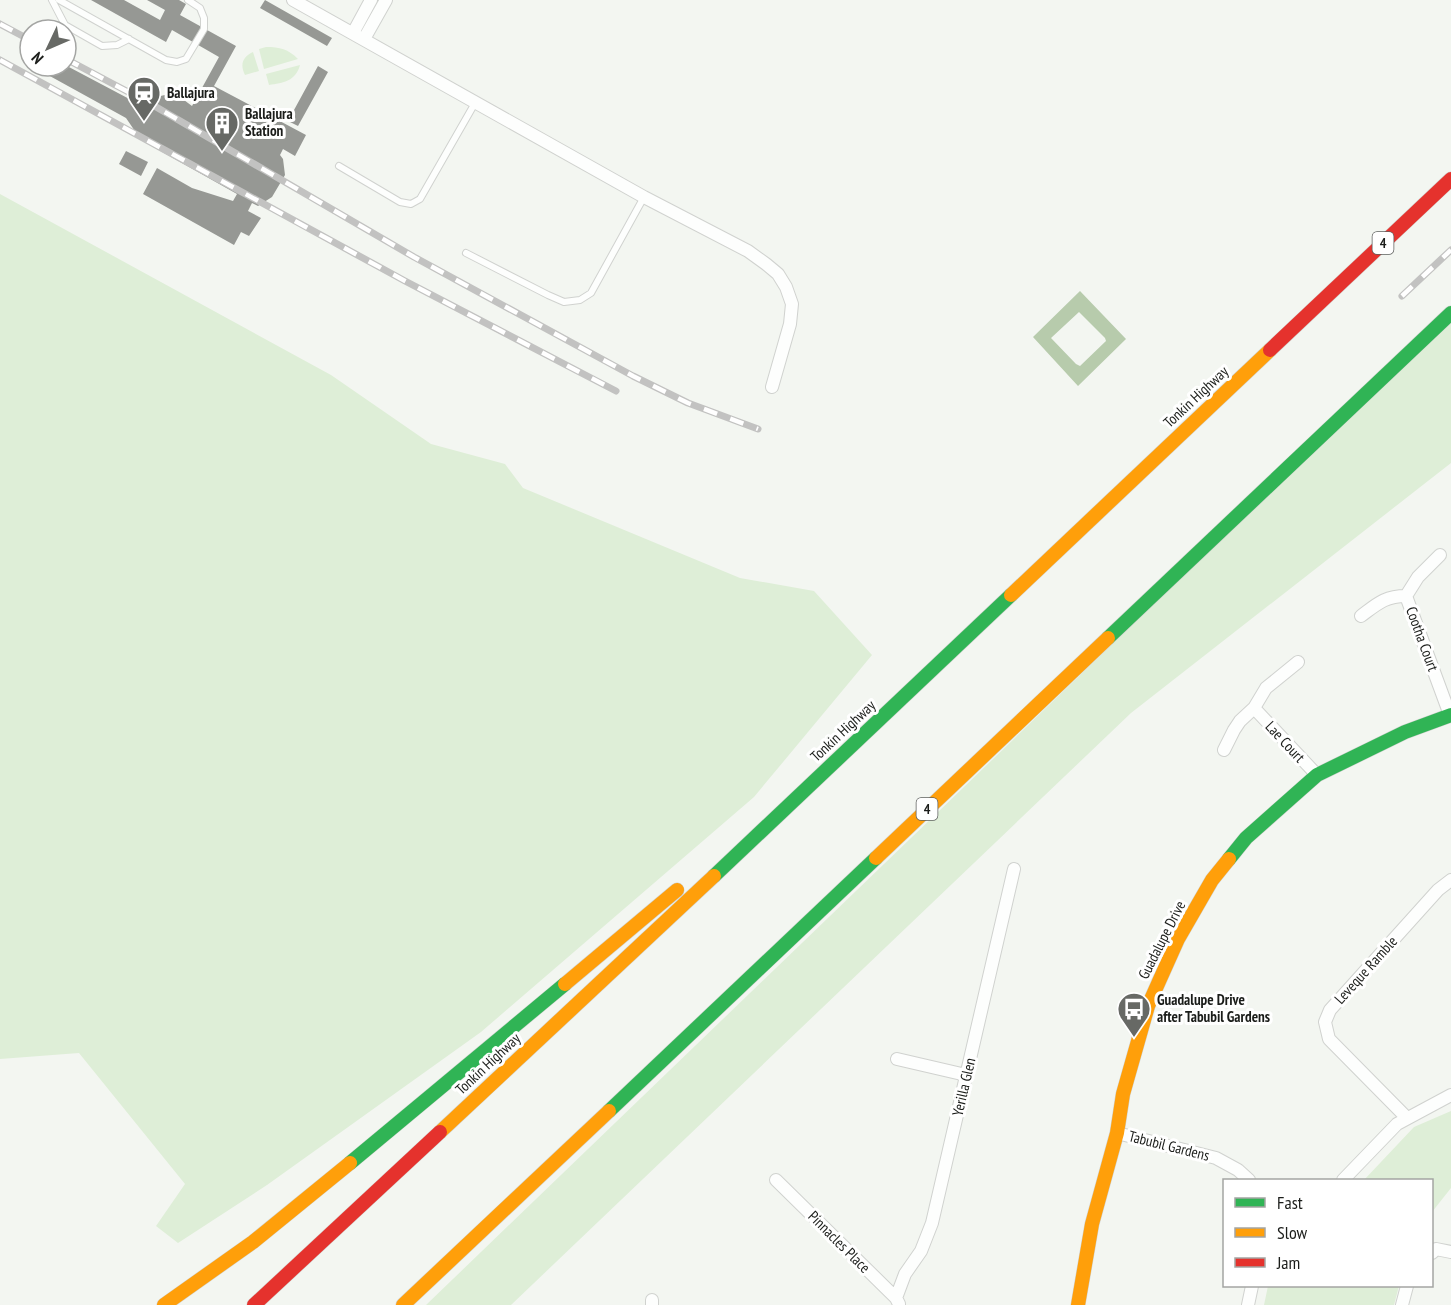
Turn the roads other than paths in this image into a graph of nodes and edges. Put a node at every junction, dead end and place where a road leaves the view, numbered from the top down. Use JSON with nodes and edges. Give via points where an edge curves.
{"nodes":[{"id":1,"x":52,"y":0,"type":"edge"},
{"id":2,"x":59,"y":0,"type":"edge"},
{"id":3,"x":188,"y":0,"type":"edge"},
{"id":4,"x":293,"y":0,"type":"edge"},
{"id":5,"x":372,"y":0,"type":"edge"},
{"id":6,"x":386,"y":0,"type":"edge"},
{"id":7,"x":359,"y":36,"type":"junction"},
{"id":8,"x":129,"y":39,"type":"junction"},
{"id":9,"x":476,"y":102,"type":"junction"},
{"id":10,"x":339,"y":166,"type":"dead end"},
{"id":11,"x":1451,"y":179,"type":"edge"},
{"id":12,"x":644,"y":197,"type":"junction"},
{"id":13,"x":466,"y":253,"type":"dead end"},
{"id":14,"x":1451,"y":313,"type":"edge"},
{"id":15,"x":772,"y":387,"type":"dead end"},
{"id":16,"x":1440,"y":555,"type":"dead end"},
{"id":17,"x":1406,"y":596,"type":"junction"},
{"id":18,"x":1361,"y":616,"type":"dead end"},
{"id":19,"x":1298,"y":662,"type":"dead end"},
{"id":20,"x":1254,"y":708,"type":"junction"},
{"id":21,"x":1450,"y":715,"type":"edge"},
{"id":22,"x":1224,"y":750,"type":"dead end"},
{"id":23,"x":1317,"y":775,"type":"junction"},
{"id":24,"x":788,"y":806,"type":"junction"},
{"id":25,"x":1014,"y":869,"type":"dead end"},
{"id":26,"x":1451,"y":880,"type":"edge"},
{"id":27,"x":897,"y":1059,"type":"dead end"},
{"id":28,"x":966,"y":1075,"type":"junction"},
{"id":29,"x":1451,"y":1095,"type":"edge"},
{"id":30,"x":1407,"y":1118,"type":"junction"},
{"id":31,"x":1117,"y":1133,"type":"junction"},
{"id":32,"x":541,"y":1176,"type":"junction"},
{"id":33,"x":1248,"y":1179,"type":"edge"},
{"id":34,"x":1344,"y":1179,"type":"edge"},
{"id":35,"x":776,"y":1180,"type":"dead end"},
{"id":36,"x":1433,"y":1251,"type":"edge"},
{"id":37,"x":1451,"y":1252,"type":"edge"},
{"id":38,"x":449,"y":1279,"type":"dead end"},
{"id":39,"x":1252,"y":1287,"type":"edge"},
{"id":40,"x":1407,"y":1287,"type":"edge"},
{"id":41,"x":898,"y":1302,"type":"edge"},
{"id":42,"x":164,"y":1305,"type":"edge"},
{"id":43,"x":254,"y":1305,"type":"edge"},
{"id":44,"x":403,"y":1305,"type":"edge"},
{"id":45,"x":1078,"y":1305,"type":"edge"},
{"id":46,"x":1248,"y":1305,"type":"edge"},
{"id":47,"x":1402,"y":1305,"type":"edge"}],
"edges":[{"from":1,"to":8,"type":"lane","via":[[64,25],[102,46]]},
{"from":2,"to":8,"type":"lane"},
{"from":3,"to":8,"type":"lane","via":[[200,8],[204,29],[186,59],[166,60]]},
{"from":4,"to":7,"type":"street"},
{"from":5,"to":7,"type":"street"},
{"from":6,"to":7,"type":"street"},
{"from":7,"to":9,"type":"street"},
{"from":9,"to":10,"type":"lane","via":[[420,200],[411,204],[400,202]]},
{"from":9,"to":12,"type":"street"},
{"from":11,"to":24,"type":"main road","name":"Tonkin Highway","number":"4"},
{"from":12,"to":13,"type":"lane","via":[[591,293],[580,300],[564,302]]},
{"from":12,"to":15,"type":"street","via":[[748,251],[778,274],[792,304]]},
{"from":14,"to":32,"type":"main road","number":"4"},
{"from":16,"to":17,"type":"street","name":"Cootha Court"},
{"from":17,"to":18,"type":"street","name":"Cootha Court","via":[[1383,599]]},
{"from":17,"to":21,"type":"street","name":"Cootha Court"},
{"from":19,"to":20,"type":"street","name":"Lae Court","via":[[1266,688]]},
{"from":20,"to":22,"type":"street","name":"Lae Court","via":[[1233,730]]},
{"from":20,"to":23,"type":"street","name":"Lae Court"},
{"from":21,"to":23,"type":"main road","name":"Guadalupe Drive","via":[[1404,732]]},
{"from":23,"to":31,"type":"main road","name":"Guadalupe Drive","via":[[1246,838],[1212,880],[1178,939],[1148,1006],[1123,1094]]},
{"from":24,"to":42,"type":"main road","via":[[688,882],[290,1213]]},
{"from":24,"to":43,"type":"main road","name":"Tonkin Highway","number":"4"},
{"from":25,"to":28,"type":"street","name":"Yerilla Glen"},
{"from":26,"to":30,"type":"street","name":"Leveque Ramble","via":[[1337,1002],[1325,1022],[1329,1039]]},
{"from":27,"to":28,"type":"street"},
{"from":28,"to":41,"type":"street","name":"Yerilla Glen","via":[[932,1223],[921,1251],[905,1274]]},
{"from":29,"to":30,"type":"street"},
{"from":30,"to":34,"type":"street"},
{"from":31,"to":33,"type":"street","name":"Tabubil Gardens","via":[[1216,1158]]},
{"from":31,"to":45,"type":"main road","name":"Guadalupe Drive","via":[[1092,1224]]},
{"from":32,"to":38,"type":"main road"},
{"from":32,"to":44,"type":"main road","number":"4"},
{"from":35,"to":41,"type":"street","name":"Pinnacles Place"},
{"from":36,"to":37,"type":"street"},
{"from":39,"to":46,"type":"street"},
{"from":40,"to":47,"type":"street"}]}
